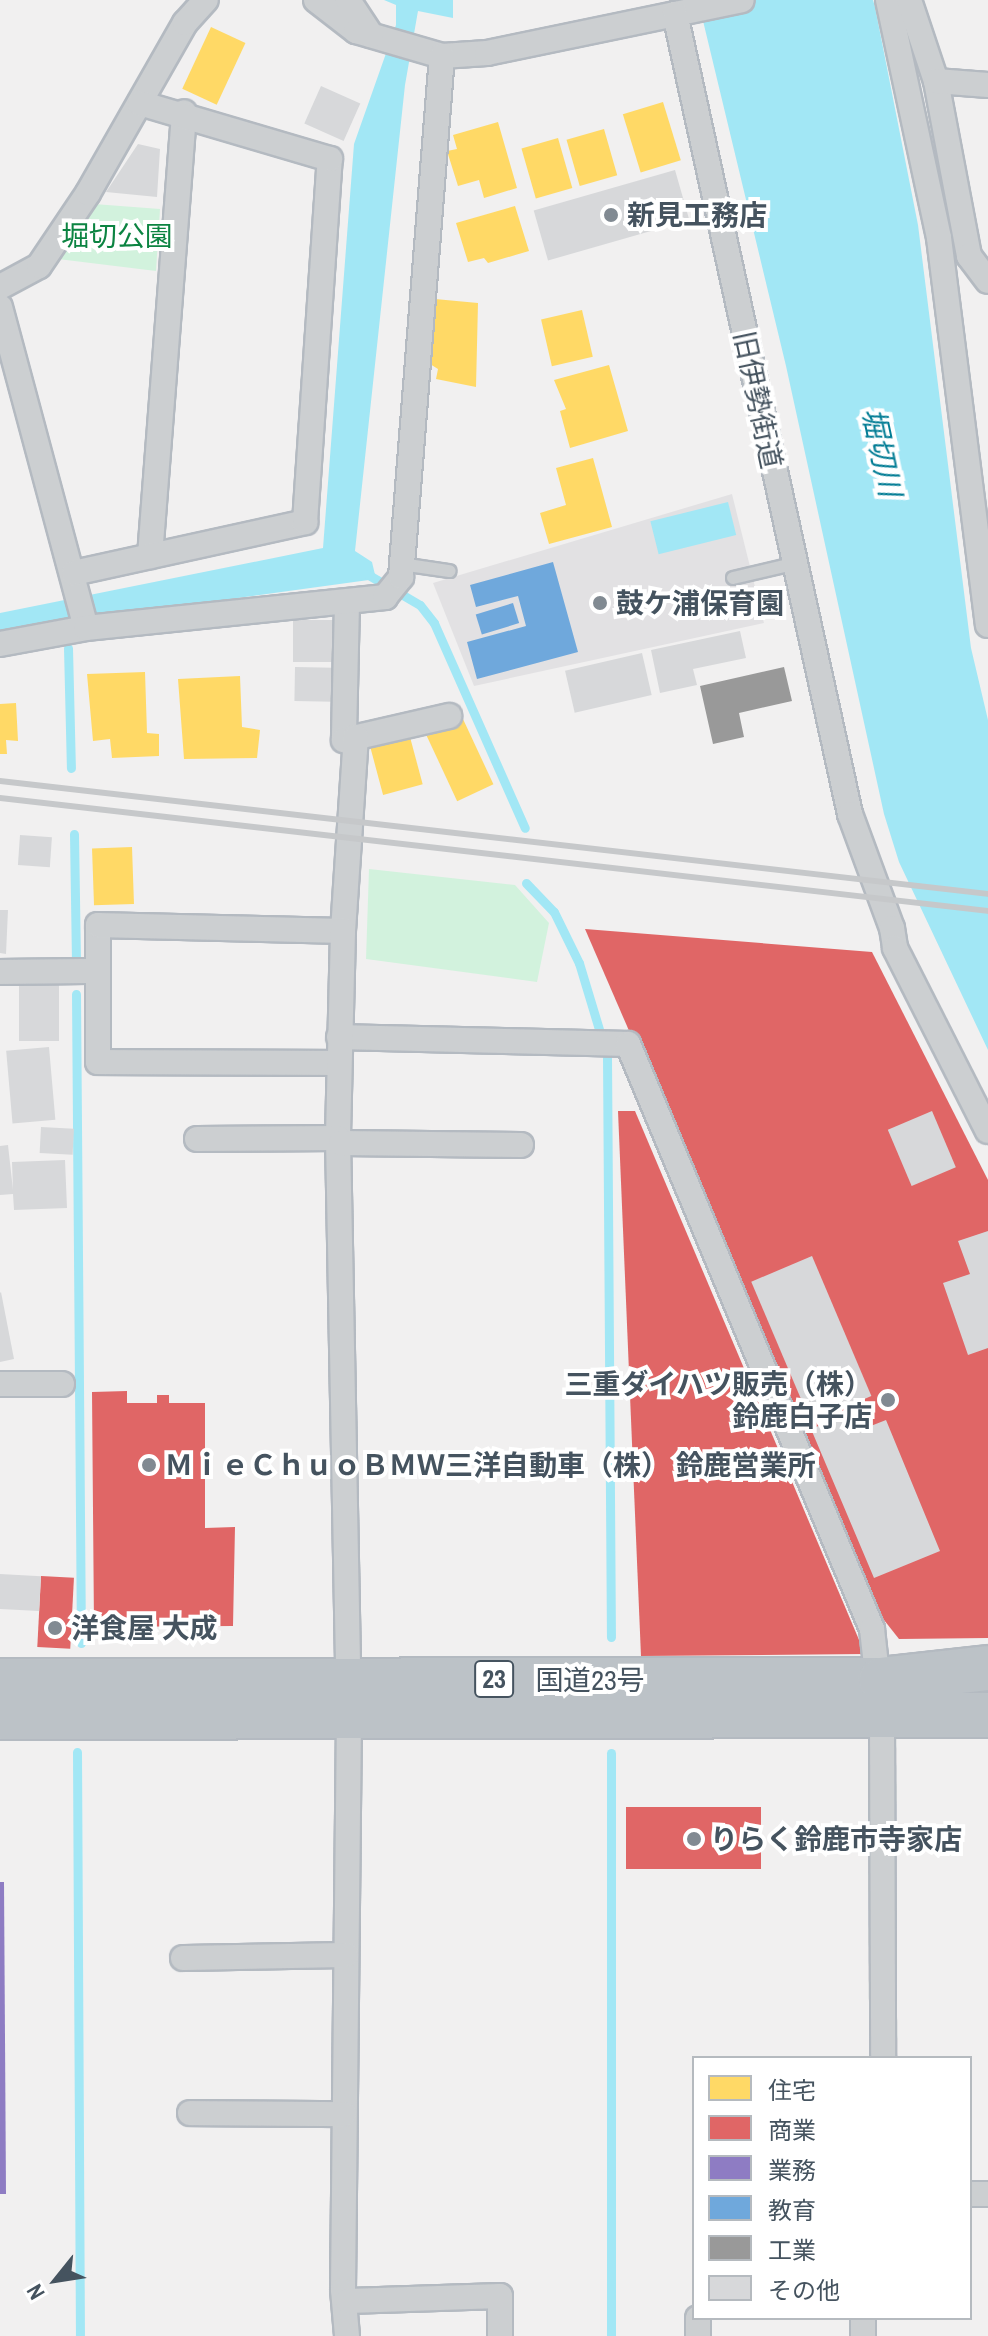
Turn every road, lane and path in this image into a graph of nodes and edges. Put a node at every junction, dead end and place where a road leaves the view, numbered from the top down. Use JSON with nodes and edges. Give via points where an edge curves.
{"nodes":[{"id":1,"x":206,"y":0,"type":"edge"},
{"id":2,"x":316,"y":0,"type":"edge"},
{"id":3,"x":348,"y":0,"type":"edge"},
{"id":4,"x":742,"y":0,"type":"edge"},
{"id":5,"x":888,"y":0,"type":"edge"},
{"id":6,"x":909,"y":0,"type":"edge"},
{"id":7,"x":675,"y":14,"type":"junction"},
{"id":8,"x":378,"y":37,"type":"junction"},
{"id":9,"x":436,"y":55,"type":"junction"},
{"id":10,"x":936,"y":81,"type":"junction"},
{"id":11,"x":988,"y":85,"type":"edge"},
{"id":12,"x":140,"y":103,"type":"junction"},
{"id":13,"x":184,"y":112,"type":"junction"},
{"id":14,"x":988,"y":281,"type":"edge"},
{"id":15,"x":0,"y":287,"type":"edge"},
{"id":16,"x":0,"y":307,"type":"edge"},
{"id":17,"x":150,"y":556,"type":"junction"},
{"id":18,"x":793,"y":564,"type":"junction"},
{"id":19,"x":401,"y":570,"type":"junction"},
{"id":20,"x":449,"y":571,"type":"dead end"},
{"id":21,"x":733,"y":578,"type":"dead end"},
{"id":22,"x":76,"y":580,"type":"junction"},
{"id":23,"x":347,"y":603,"type":"junction"},
{"id":24,"x":988,"y":625,"type":"edge"},
{"id":25,"x":86,"y":628,"type":"junction"},
{"id":26,"x":0,"y":644,"type":"edge"},
{"id":27,"x":449,"y":716,"type":"dead end"},
{"id":28,"x":356,"y":737,"type":"junction"},
{"id":29,"x":343,"y":931,"type":"junction"},
{"id":30,"x":97,"y":971,"type":"junction"},
{"id":31,"x":0,"y":972,"type":"edge"},
{"id":32,"x":339,"y":1037,"type":"junction"},
{"id":33,"x":338,"y":1063,"type":"junction"},
{"id":34,"x":988,"y":1131,"type":"edge"},
{"id":35,"x":197,"y":1139,"type":"dead end"},
{"id":36,"x":339,"y":1140,"type":"junction"},
{"id":37,"x":521,"y":1145,"type":"dead end"},
{"id":38,"x":0,"y":1384,"type":"edge"},
{"id":39,"x":62,"y":1384,"type":"dead end"},
{"id":40,"x":988,"y":1668,"type":"edge"},
{"id":41,"x":0,"y":1681,"type":"edge"},
{"id":42,"x":347,"y":1698,"type":"junction"},
{"id":43,"x":882,"y":1700,"type":"junction"},
{"id":44,"x":988,"y":1715,"type":"edge"},
{"id":45,"x":0,"y":1717,"type":"edge"},
{"id":46,"x":346,"y":1955,"type":"junction"},
{"id":47,"x":183,"y":1958,"type":"dead end"},
{"id":48,"x":883,"y":2056,"type":"edge"},
{"id":49,"x":190,"y":2113,"type":"dead end"},
{"id":50,"x":344,"y":2114,"type":"junction"},
{"id":51,"x":348,"y":2301,"type":"junction"},
{"id":52,"x":347,"y":2336,"type":"edge"},
{"id":53,"x":500,"y":2336,"type":"edge"}],
"edges":[{"from":1,"to":12,"type":"street","via":[[185,23]]},
{"from":2,"to":8,"type":"street","via":[[356,31]]},
{"from":3,"to":8,"type":"street"},
{"from":4,"to":7,"type":"street"},
{"from":5,"to":24,"type":"street","via":[[939,238]]},
{"from":6,"to":10,"type":"street"},
{"from":7,"to":9,"type":"street","via":[[487,53]]},
{"from":7,"to":18,"type":"street","name":"旧伊勢街道"},
{"from":8,"to":9,"type":"street"},
{"from":9,"to":19,"type":"street"},
{"from":10,"to":11,"type":"street"},
{"from":10,"to":14,"type":"street","via":[[969,256]]},
{"from":12,"to":13,"type":"street"},
{"from":12,"to":15,"type":"street","via":[[39,266]]},
{"from":13,"to":17,"type":"street"},
{"from":13,"to":17,"type":"street","via":[[330,159],[305,522]]},
{"from":16,"to":22,"type":"street"},
{"from":17,"to":22,"type":"street"},
{"from":18,"to":21,"type":"lane"},
{"from":18,"to":34,"type":"street","name":"旧伊勢街道","via":[[850,814],[895,948]]},
{"from":19,"to":20,"type":"lane"},
{"from":19,"to":23,"type":"street","via":[[385,597]]},
{"from":22,"to":25,"type":"street"},
{"from":23,"to":25,"type":"street","via":[[292,604]]},
{"from":23,"to":28,"type":"street","via":[[344,740]]},
{"from":25,"to":26,"type":"street"},
{"from":27,"to":28,"type":"street"},
{"from":28,"to":29,"type":"street"},
{"from":29,"to":30,"type":"street","via":[[98,925]]},
{"from":29,"to":32,"type":"street"},
{"from":30,"to":31,"type":"street"},
{"from":30,"to":33,"type":"street","via":[[98,1062]]},
{"from":32,"to":33,"type":"street"},
{"from":32,"to":43,"type":"street","via":[[628,1044],[866,1614]]},
{"from":33,"to":36,"type":"street"},
{"from":35,"to":36,"type":"street"},
{"from":36,"to":37,"type":"street"},
{"from":36,"to":42,"type":"street"},
{"from":38,"to":39,"type":"street"},
{"from":40,"to":43,"type":"highway","name":"国道23号","number":"23"},
{"from":41,"to":42,"type":"highway","name":"国道23号","number":"23"},
{"from":42,"to":43,"type":"highway","name":"国道23号","number":"23"},
{"from":42,"to":45,"type":"highway","name":"国道23号","number":"23"},
{"from":42,"to":46,"type":"street"},
{"from":43,"to":44,"type":"highway","name":"国道23号","number":"23"},
{"from":43,"to":48,"type":"street"},
{"from":46,"to":47,"type":"street"},
{"from":46,"to":50,"type":"street"},
{"from":49,"to":50,"type":"street"},
{"from":50,"to":51,"type":"street","via":[[343,2290]]},
{"from":51,"to":52,"type":"street"},
{"from":51,"to":53,"type":"street","via":[[500,2296]]}]}
